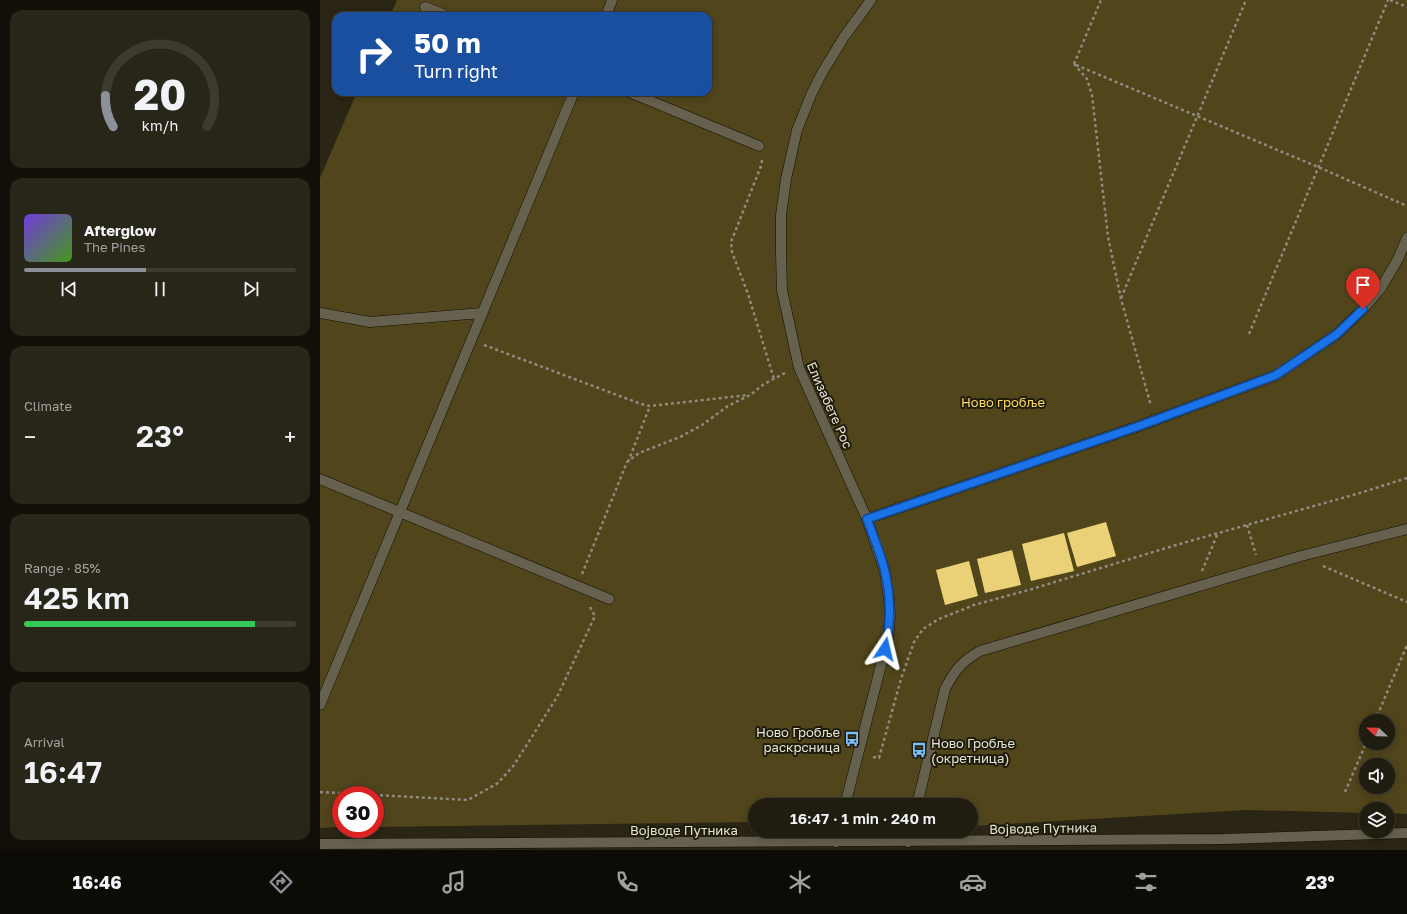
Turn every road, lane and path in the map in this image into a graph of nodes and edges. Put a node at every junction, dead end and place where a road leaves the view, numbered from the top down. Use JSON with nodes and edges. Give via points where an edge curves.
{"nodes":[{"id":1,"x":612,"y":0,"type":"edge"},
{"id":2,"x":871,"y":0,"type":"edge"},
{"id":3,"x":1101,"y":0,"type":"edge"},
{"id":4,"x":1246,"y":0,"type":"edge"},
{"id":5,"x":1389,"y":0,"type":"edge"},
{"id":6,"x":425,"y":7,"type":"dead end"},
{"id":7,"x":1407,"y":7,"type":"edge"},
{"id":8,"x":437,"y":12,"type":"edge"},
{"id":9,"x":608,"y":12,"type":"edge"},
{"id":10,"x":1074,"y":64,"type":"junction"},
{"id":11,"x":572,"y":96,"type":"edge"},
{"id":12,"x":639,"y":96,"type":"edge"},
{"id":13,"x":1197,"y":117,"type":"junction"},
{"id":14,"x":759,"y":146,"type":"joint"},
{"id":15,"x":1318,"y":167,"type":"junction"},
{"id":16,"x":1407,"y":206,"type":"edge"},
{"id":17,"x":1407,"y":238,"type":"edge"},
{"id":18,"x":1121,"y":299,"type":"junction"},
{"id":19,"x":320,"y":313,"type":"edge"},
{"id":20,"x":482,"y":313,"type":"junction"},
{"id":21,"x":1249,"y":334,"type":"dead end"},
{"id":22,"x":471,"y":340,"type":"junction"},
{"id":23,"x":799,"y":368,"type":"junction"},
{"id":24,"x":774,"y":378,"type":"junction"},
{"id":25,"x":750,"y":395,"type":"junction"},
{"id":26,"x":650,"y":406,"type":"junction"},
{"id":27,"x":1155,"y":420,"type":"junction"},
{"id":28,"x":627,"y":462,"type":"junction"},
{"id":29,"x":1407,"y":478,"type":"edge"},
{"id":30,"x":320,"y":479,"type":"edge"},
{"id":31,"x":400,"y":512,"type":"junction"},
{"id":32,"x":867,"y":519,"type":"junction"},
{"id":33,"x":1247,"y":525,"type":"junction"},
{"id":34,"x":1407,"y":529,"type":"edge"},
{"id":35,"x":1218,"y":533,"type":"junction"},
{"id":36,"x":1300,"y":556,"type":"junction"},
{"id":37,"x":1258,"y":561,"type":"dead end"},
{"id":38,"x":577,"y":585,"type":"junction"},
{"id":39,"x":1195,"y":587,"type":"junction"},
{"id":40,"x":609,"y":599,"type":"dead end"},
{"id":41,"x":1407,"y":602,"type":"edge"},
{"id":42,"x":1407,"y":645,"type":"edge"},
{"id":43,"x":320,"y":705,"type":"edge"},
{"id":44,"x":1378,"y":714,"type":"edge"},
{"id":45,"x":1363,"y":750,"type":"edge"},
{"id":46,"x":858,"y":754,"type":"junction"},
{"id":47,"x":320,"y":792,"type":"edge"},
{"id":48,"x":1345,"y":792,"type":"dead end"},
{"id":49,"x":847,"y":798,"type":"edge"},
{"id":50,"x":919,"y":798,"type":"edge"},
{"id":51,"x":1407,"y":833,"type":"edge"},
{"id":52,"x":837,"y":838,"type":"edge"},
{"id":53,"x":909,"y":838,"type":"edge"},
{"id":54,"x":836,"y":842,"type":"junction"},
{"id":55,"x":908,"y":842,"type":"junction"},
{"id":56,"x":320,"y":844,"type":"edge"}],
"edges":[{"from":1,"to":9,"type":"street"},
{"from":2,"to":23,"type":"street","name":"Елизабете Рос","via":[[837,47],[811,94],[797,130],[786,179],[781,215],[782,290]]},
{"from":3,"to":10,"type":"path"},
{"from":4,"to":13,"type":"path"},
{"from":5,"to":7,"type":"path"},
{"from":5,"to":15,"type":"path"},
{"from":6,"to":8,"type":"street"},
{"from":10,"to":13,"type":"path"},
{"from":10,"to":18,"type":"path","via":[[1087,79],[1092,95],[1108,237]]},
{"from":11,"to":20,"type":"street"},
{"from":12,"to":14,"type":"street"},
{"from":13,"to":15,"type":"path"},
{"from":13,"to":18,"type":"path"},
{"from":14,"to":24,"type":"path","via":[[761,166],[731,242],[732,252]]},
{"from":15,"to":16,"type":"path"},
{"from":15,"to":21,"type":"path"},
{"from":17,"to":27,"type":"street","via":[[1398,260],[1381,288],[1337,334],[1276,375]]},
{"from":18,"to":27,"type":"path"},
{"from":19,"to":20,"type":"street","via":[[370,322]]},
{"from":20,"to":22,"type":"street"},
{"from":22,"to":26,"type":"path"},
{"from":22,"to":31,"type":"street"},
{"from":23,"to":24,"type":"path"},
{"from":23,"to":32,"type":"street","name":"Елизабете Рос"},
{"from":24,"to":25,"type":"path"},
{"from":25,"to":26,"type":"path"},
{"from":25,"to":28,"type":"path","via":[[680,437],[639,453]]},
{"from":26,"to":28,"type":"path"},
{"from":27,"to":32,"type":"street"},
{"from":28,"to":38,"type":"path"},
{"from":29,"to":33,"type":"path"},
{"from":30,"to":31,"type":"street"},
{"from":31,"to":38,"type":"street"},
{"from":31,"to":43,"type":"street"},
{"from":32,"to":46,"type":"street","name":"Елизабете Рос","via":[[885,572],[890,617],[888,638]]},
{"from":33,"to":35,"type":"path"},
{"from":33,"to":37,"type":"path"},
{"from":34,"to":36,"type":"street"},
{"from":35,"to":39,"type":"path"},
{"from":35,"to":46,"type":"path","via":[[974,605],[939,619],[923,629],[914,642],[879,758]]},
{"from":36,"to":39,"type":"street"},
{"from":36,"to":41,"type":"path"},
{"from":38,"to":40,"type":"street"},
{"from":38,"to":47,"type":"path","via":[[595,616],[557,697],[514,765],[498,783],[468,800]]},
{"from":39,"to":50,"type":"street","via":[[980,650],[964,660],[945,689]]},
{"from":42,"to":44,"type":"path"},
{"from":45,"to":48,"type":"path"},
{"from":46,"to":49,"type":"street","name":"Елизабете Рос"},
{"from":51,"to":55,"type":"street","name":"Војводе Путника","via":[[1224,839]]},
{"from":52,"to":54,"type":"street"},
{"from":53,"to":55,"type":"street"},
{"from":54,"to":55,"type":"street","name":"Војводе Путника"},
{"from":54,"to":56,"type":"street","name":"Војводе Путника"}]}
